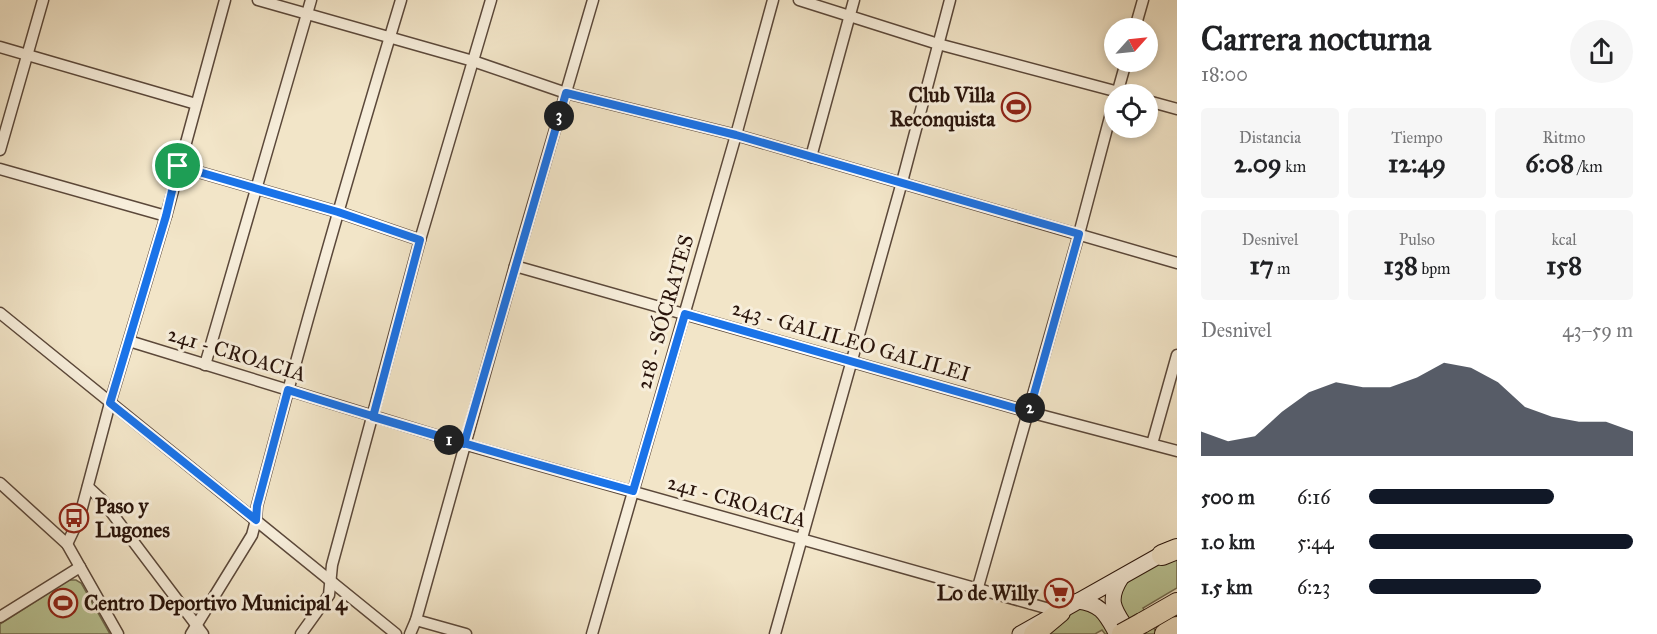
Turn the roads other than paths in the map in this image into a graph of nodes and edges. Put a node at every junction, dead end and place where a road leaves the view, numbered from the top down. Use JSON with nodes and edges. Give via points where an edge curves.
{"nodes":[{"id":1,"x":43,"y":0,"type":"edge"},
{"id":2,"x":225,"y":0,"type":"edge"},
{"id":3,"x":258,"y":0,"type":"edge"},
{"id":4,"x":311,"y":0,"type":"edge"},
{"id":5,"x":401,"y":0,"type":"edge"},
{"id":6,"x":491,"y":0,"type":"edge"},
{"id":7,"x":593,"y":0,"type":"edge"},
{"id":8,"x":773,"y":0,"type":"edge"},
{"id":9,"x":799,"y":0,"type":"edge"},
{"id":10,"x":854,"y":0,"type":"edge"},
{"id":11,"x":950,"y":0,"type":"edge"},
{"id":12,"x":1143,"y":0,"type":"edge"},
{"id":13,"x":307,"y":13,"type":"junction"},
{"id":14,"x":850,"y":16,"type":"junction"},
{"id":15,"x":1138,"y":18,"type":"edge"},
{"id":16,"x":390,"y":37,"type":"junction"},
{"id":17,"x":938,"y":44,"type":"junction"},
{"id":18,"x":0,"y":47,"type":"edge"},
{"id":19,"x":27,"y":55,"type":"junction"},
{"id":20,"x":473,"y":61,"type":"junction"},
{"id":21,"x":1104,"y":92,"type":"edge"},
{"id":22,"x":566,"y":93,"type":"junction"},
{"id":23,"x":1158,"y":103,"type":"edge"},
{"id":24,"x":196,"y":104,"type":"junction"},
{"id":25,"x":1177,"y":109,"type":"edge"},
{"id":26,"x":736,"y":135,"type":"junction"},
{"id":27,"x":1106,"y":138,"type":"edge"},
{"id":28,"x":0,"y":150,"type":"edge"},
{"id":29,"x":811,"y":157,"type":"junction"},
{"id":30,"x":178,"y":166,"type":"junction"},
{"id":31,"x":0,"y":169,"type":"edge"},
{"id":32,"x":902,"y":182,"type":"junction"},
{"id":33,"x":257,"y":190,"type":"junction"},
{"id":34,"x":338,"y":212,"type":"junction"},
{"id":35,"x":166,"y":216,"type":"junction"},
{"id":36,"x":1079,"y":234,"type":"junction"},
{"id":37,"x":420,"y":240,"type":"junction"},
{"id":38,"x":1177,"y":263,"type":"edge"},
{"id":39,"x":515,"y":266,"type":"junction"},
{"id":40,"x":0,"y":313,"type":"edge"},
{"id":41,"x":685,"y":314,"type":"junction"},
{"id":42,"x":129,"y":341,"type":"junction"},
{"id":43,"x":1177,"y":356,"type":"edge"},
{"id":44,"x":850,"y":362,"type":"junction"},
{"id":45,"x":205,"y":364,"type":"junction"},
{"id":46,"x":288,"y":390,"type":"junction"},
{"id":47,"x":110,"y":403,"type":"junction"},
{"id":48,"x":1029,"y":412,"type":"junction"},
{"id":49,"x":373,"y":417,"type":"junction"},
{"id":50,"x":464,"y":444,"type":"junction"},
{"id":51,"x":1152,"y":444,"type":"junction"},
{"id":52,"x":1177,"y":451,"type":"edge"},
{"id":53,"x":2,"y":487,"type":"edge"},
{"id":54,"x":88,"y":487,"type":"junction"},
{"id":55,"x":633,"y":491,"type":"junction"},
{"id":56,"x":256,"y":520,"type":"junction"},
{"id":57,"x":803,"y":540,"type":"junction"},
{"id":58,"x":67,"y":544,"type":"junction"},
{"id":59,"x":1172,"y":550,"type":"edge"},
{"id":60,"x":80,"y":567,"type":"junction"},
{"id":61,"x":1121,"y":578,"type":"junction"},
{"id":62,"x":331,"y":582,"type":"junction"},
{"id":63,"x":978,"y":587,"type":"junction"},
{"id":64,"x":1078,"y":601,"type":"junction"},
{"id":65,"x":1177,"y":603,"type":"edge"},
{"id":66,"x":1060,"y":612,"type":"junction"},
{"id":67,"x":0,"y":616,"type":"edge"},
{"id":68,"x":416,"y":620,"type":"junction"},
{"id":69,"x":1177,"y":627,"type":"edge"},
{"id":70,"x":1136,"y":628,"type":"edge"},
{"id":71,"x":197,"y":631,"type":"edge"},
{"id":72,"x":118,"y":634,"type":"edge"},
{"id":73,"x":301,"y":634,"type":"edge"},
{"id":74,"x":396,"y":634,"type":"edge"},
{"id":75,"x":410,"y":634,"type":"edge"},
{"id":76,"x":466,"y":634,"type":"edge"},
{"id":77,"x":592,"y":634,"type":"edge"},
{"id":78,"x":775,"y":634,"type":"edge"},
{"id":79,"x":1020,"y":634,"type":"edge"},
{"id":80,"x":1034,"y":634,"type":"edge"},
{"id":81,"x":1117,"y":634,"type":"edge"},
{"id":82,"x":1122,"y":634,"type":"edge"},
{"id":83,"x":1165,"y":634,"type":"edge"}],
"edges":[{"from":1,"to":19,"type":"street"},
{"from":2,"to":24,"type":"street"},
{"from":3,"to":13,"type":"street"},
{"from":4,"to":13,"type":"street"},
{"from":5,"to":16,"type":"street"},
{"from":6,"to":20,"type":"street"},
{"from":7,"to":22,"type":"street"},
{"from":8,"to":26,"type":"street","name":"218 - SÓCRATES"},
{"from":9,"to":14,"type":"street"},
{"from":10,"to":14,"type":"street"},
{"from":11,"to":17,"type":"street"},
{"from":12,"to":15,"type":"street"},
{"from":13,"to":16,"type":"street"},
{"from":13,"to":33,"type":"street"},
{"from":14,"to":17,"type":"street"},
{"from":14,"to":29,"type":"street"},
{"from":16,"to":20,"type":"street"},
{"from":16,"to":34,"type":"street"},
{"from":17,"to":21,"type":"street"},
{"from":17,"to":32,"type":"street"},
{"from":18,"to":19,"type":"street"},
{"from":19,"to":24,"type":"street"},
{"from":19,"to":28,"type":"street"},
{"from":20,"to":22,"type":"street"},
{"from":20,"to":37,"type":"street"},
{"from":22,"to":26,"type":"street"},
{"from":22,"to":39,"type":"street"},
{"from":23,"to":25,"type":"street"},
{"from":24,"to":30,"type":"street"},
{"from":26,"to":29,"type":"street"},
{"from":26,"to":41,"type":"street","name":"218 - SÓCRATES"},
{"from":27,"to":36,"type":"street"},
{"from":29,"to":32,"type":"street"},
{"from":30,"to":33,"type":"street"},
{"from":30,"to":35,"type":"street"},
{"from":31,"to":35,"type":"street"},
{"from":32,"to":36,"type":"street"},
{"from":32,"to":44,"type":"street"},
{"from":33,"to":34,"type":"street"},
{"from":33,"to":45,"type":"street"},
{"from":34,"to":37,"type":"street"},
{"from":34,"to":46,"type":"street"},
{"from":35,"to":42,"type":"street"},
{"from":36,"to":38,"type":"street"},
{"from":36,"to":48,"type":"street"},
{"from":37,"to":49,"type":"street"},
{"from":39,"to":41,"type":"street","name":"243 - GALILEO GALILEI"},
{"from":39,"to":50,"type":"street"},
{"from":40,"to":47,"type":"street"},
{"from":41,"to":44,"type":"street","name":"243 - GALILEO GALILEI"},
{"from":41,"to":55,"type":"street","name":"218 - SÓCRATES"},
{"from":42,"to":45,"type":"street","name":"241 - CROACIA"},
{"from":42,"to":47,"type":"street"},
{"from":43,"to":51,"type":"street"},
{"from":44,"to":48,"type":"street","name":"243 - GALILEO GALILEI"},
{"from":44,"to":57,"type":"street"},
{"from":45,"to":46,"type":"street","name":"241 - CROACIA"},
{"from":46,"to":49,"type":"street","name":"241 - CROACIA"},
{"from":46,"to":56,"type":"street"},
{"from":47,"to":54,"type":"street"},
{"from":47,"to":56,"type":"street"},
{"from":48,"to":51,"type":"street","name":"243 - GALILEO GALILEI"},
{"from":48,"to":63,"type":"street"},
{"from":49,"to":50,"type":"street","name":"241 - CROACIA"},
{"from":49,"to":62,"type":"street","via":[[332,565]]},
{"from":50,"to":55,"type":"street","name":"241 - CROACIA"},
{"from":50,"to":68,"type":"street"},
{"from":51,"to":52,"type":"street","name":"243 - GALILEO GALILEI"},
{"from":53,"to":58,"type":"street"},
{"from":54,"to":58,"type":"street"},
{"from":54,"to":71,"type":"street","via":[[102,500]]},
{"from":55,"to":57,"type":"street","name":"241 - CROACIA"},
{"from":55,"to":77,"type":"street","name":"218 - SÓCRATES"},
{"from":56,"to":62,"type":"street"},
{"from":56,"to":71,"type":"street","via":[[252,535]]},
{"from":57,"to":63,"type":"street","name":"241 - CROACIA"},
{"from":57,"to":78,"type":"street"},
{"from":58,"to":60,"type":"street"},
{"from":59,"to":61,"type":"street"},
{"from":60,"to":67,"type":"street"},
{"from":60,"to":72,"type":"street"},
{"from":61,"to":64,"type":"street"},
{"from":61,"to":70,"type":"street","via":[[1114,590],[1114,608]]},
{"from":62,"to":73,"type":"street","via":[[329,595]]},
{"from":62,"to":74,"type":"street"},
{"from":63,"to":66,"type":"street","name":"241 - CROACIA"},
{"from":64,"to":66,"type":"street"},
{"from":64,"to":81,"type":"street","via":[[1099,607]]},
{"from":65,"to":70,"type":"highway"},
{"from":66,"to":79,"type":"street"},
{"from":66,"to":80,"type":"highway"},
{"from":68,"to":75,"type":"street"},
{"from":68,"to":76,"type":"street"},
{"from":69,"to":83,"type":"highway"},
{"from":70,"to":82,"type":"highway","bridge":true}]}
